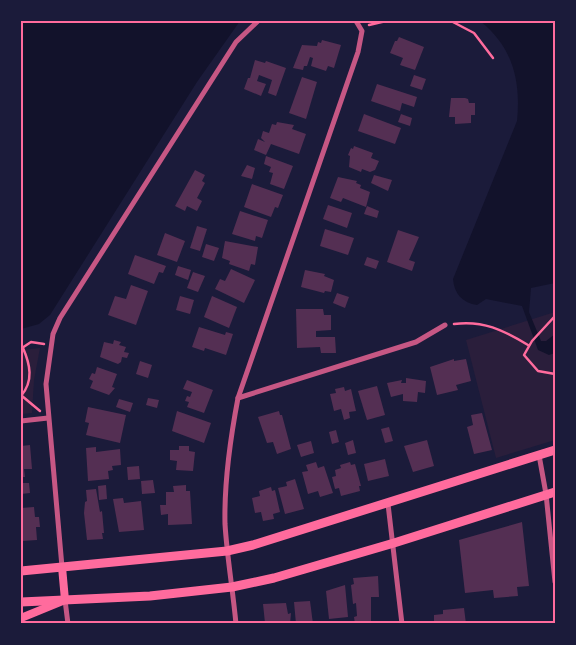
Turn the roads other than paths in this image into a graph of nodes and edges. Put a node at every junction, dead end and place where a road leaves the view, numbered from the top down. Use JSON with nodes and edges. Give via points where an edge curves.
{"nodes":[{"id":1,"x":258,"y":21,"type":"edge"},
{"id":2,"x":358,"y":24,"type":"edge"},
{"id":3,"x":445,"y":325,"type":"road end"},
{"id":4,"x":238,"y":398,"type":"junction"},
{"id":5,"x":48,"y":418,"type":"junction"},
{"id":6,"x":21,"y":421,"type":"edge"},
{"id":7,"x":555,"y":450,"type":"edge"},
{"id":8,"x":539,"y":455,"type":"junction"},
{"id":9,"x":550,"y":493,"type":"edge"},
{"id":10,"x":388,"y":504,"type":"junction"},
{"id":11,"x":394,"y":543,"type":"junction"},
{"id":12,"x":227,"y":551,"type":"junction"},
{"id":13,"x":62,"y":567,"type":"junction"},
{"id":14,"x":21,"y":571,"type":"edge"},
{"id":15,"x":555,"y":582,"type":"edge"},
{"id":16,"x":232,"y":586,"type":"junction"},
{"id":17,"x":65,"y":600,"type":"junction"},
{"id":18,"x":21,"y":602,"type":"edge"},
{"id":19,"x":21,"y":618,"type":"edge"},
{"id":20,"x":68,"y":624,"type":"edge"},
{"id":21,"x":236,"y":624,"type":"edge"},
{"id":22,"x":402,"y":624,"type":"edge"}],
"edges":[{"from":1,"to":5,"type":"street","via":[[236,42],[60,318],[53,334],[46,384]]},
{"from":2,"to":4,"type":"street","via":[[361,39],[358,52]]},
{"from":3,"to":4,"type":"street","via":[[416,342]]},
{"from":4,"to":12,"type":"street","via":[[225,487]]},
{"from":5,"to":6,"type":"street"},
{"from":5,"to":13,"type":"street"},
{"from":7,"to":8,"type":"main road"},
{"from":8,"to":9,"type":"street"},
{"from":8,"to":10,"type":"main road"},
{"from":9,"to":11,"type":"main road"},
{"from":9,"to":15,"type":"street"},
{"from":10,"to":11,"type":"street"},
{"from":10,"to":12,"type":"main road"},
{"from":11,"to":16,"type":"main road","via":[[274,578]]},
{"from":11,"to":22,"type":"street"},
{"from":12,"to":13,"type":"main road"},
{"from":12,"to":16,"type":"street"},
{"from":13,"to":14,"type":"main road"},
{"from":13,"to":17,"type":"main road"},
{"from":16,"to":17,"type":"main road","via":[[150,596]]},
{"from":16,"to":21,"type":"street"},
{"from":17,"to":18,"type":"main road"},
{"from":17,"to":19,"type":"main road"},
{"from":17,"to":20,"type":"street"}]}
